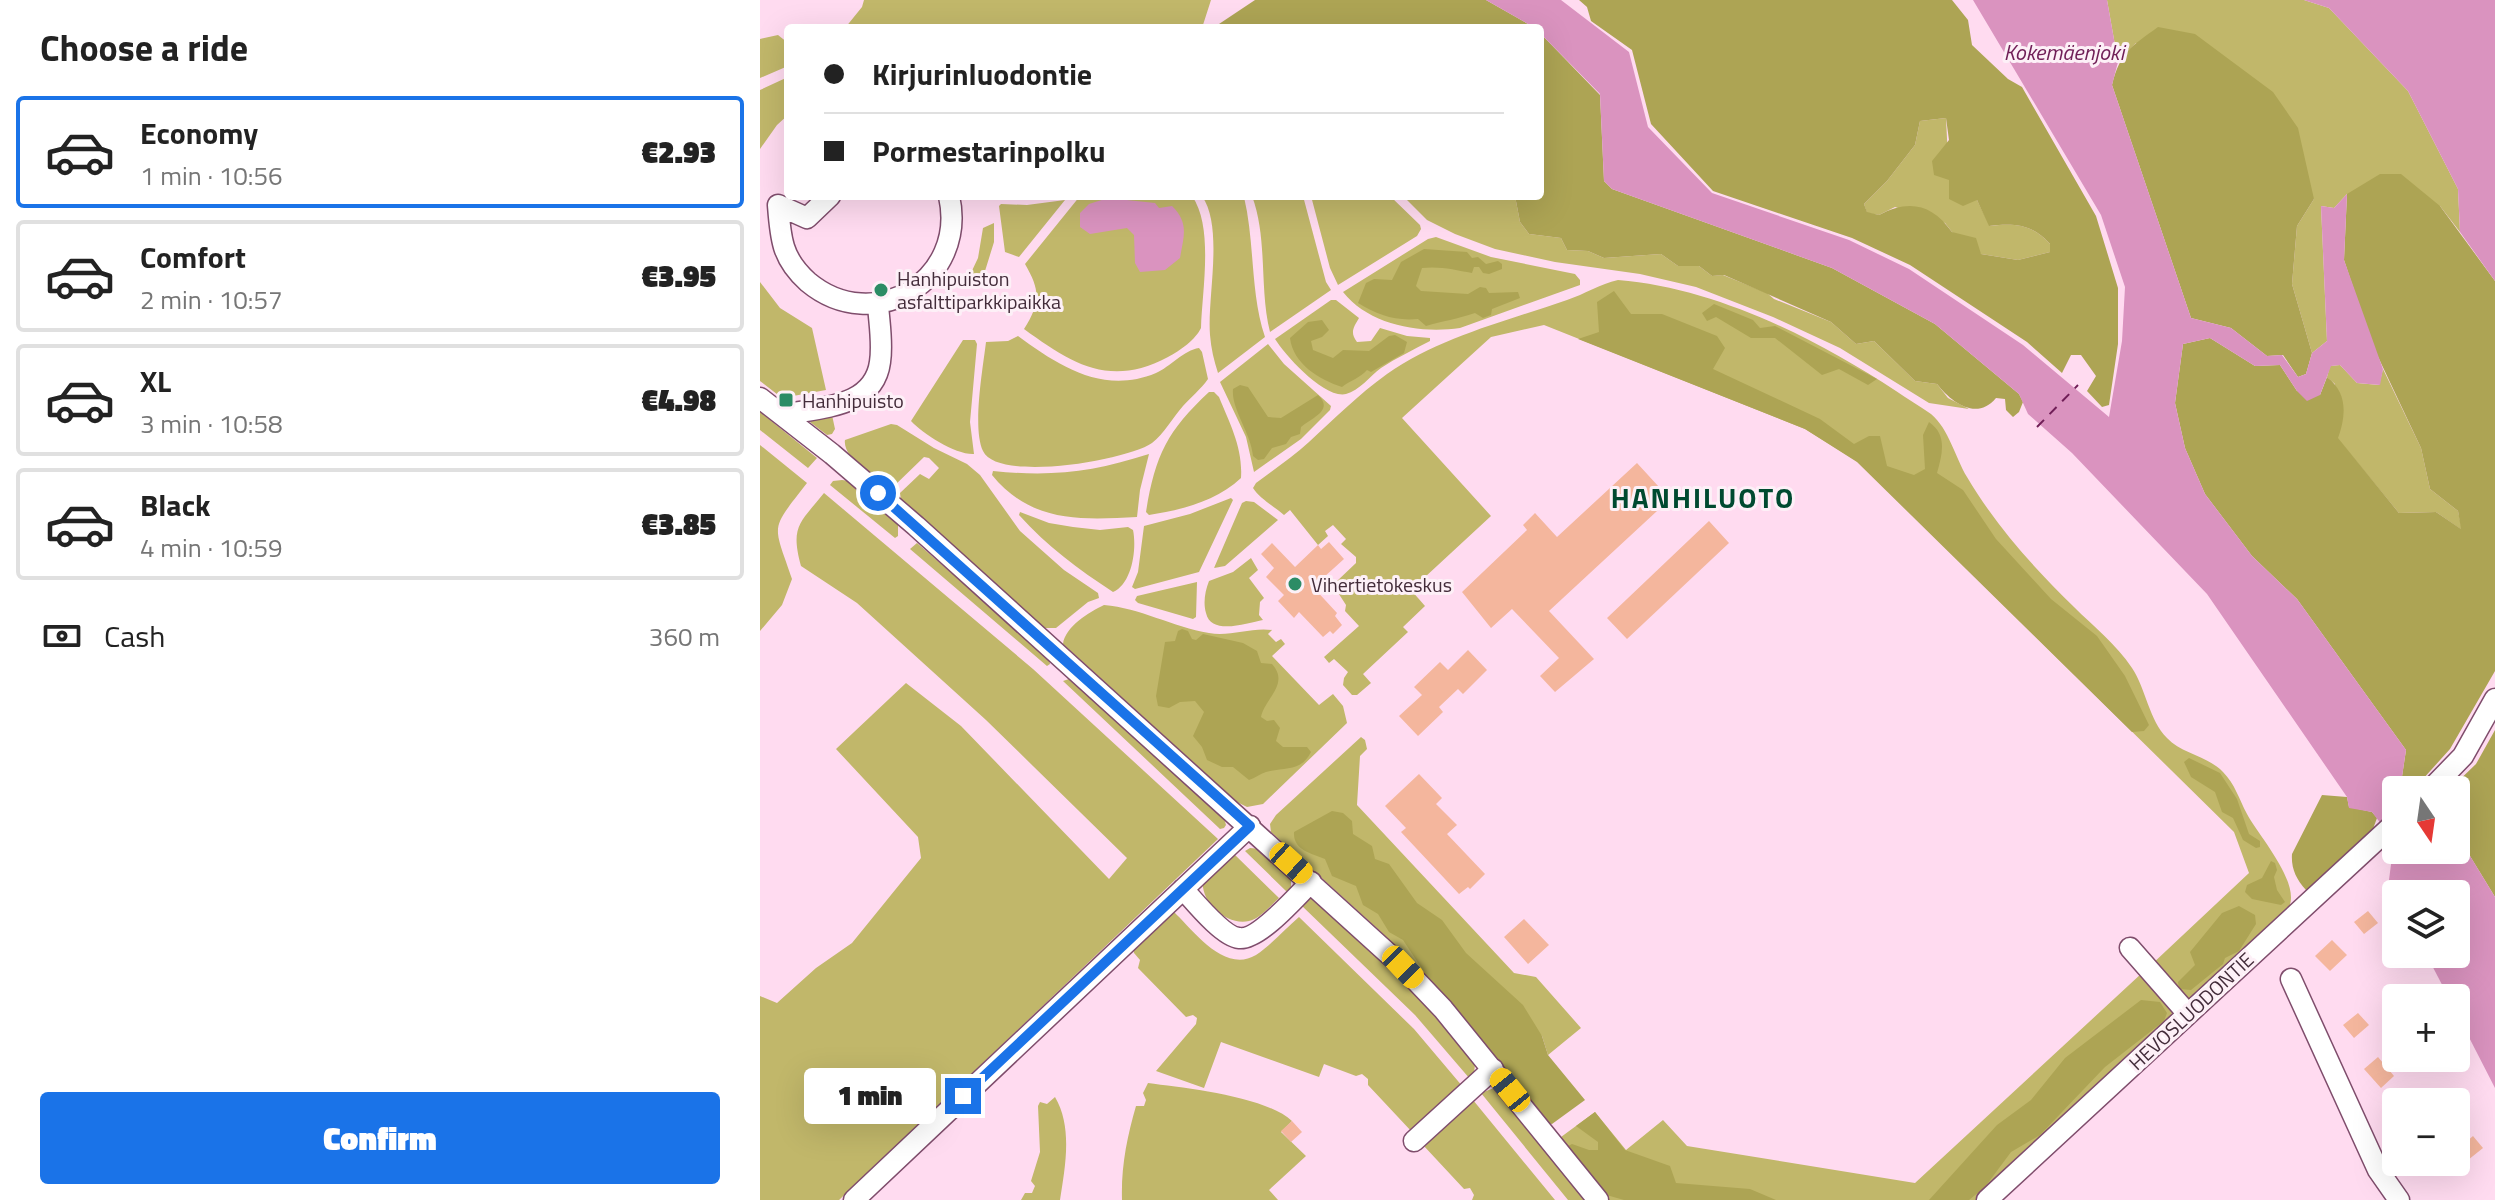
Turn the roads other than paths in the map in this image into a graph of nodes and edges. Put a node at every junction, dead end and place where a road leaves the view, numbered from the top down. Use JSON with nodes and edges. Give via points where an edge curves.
{"nodes":[{"id":1,"x":826,"y":200,"type":"edge"},
{"id":2,"x":949,"y":200,"type":"edge"},
{"id":3,"x":878,"y":304,"type":"junction"},
{"id":4,"x":760,"y":398,"type":"edge"},
{"id":5,"x":783,"y":415,"type":"junction"},
{"id":6,"x":2495,"y":699,"type":"edge"},
{"id":7,"x":2444,"y":776,"type":"edge"},
{"id":8,"x":1250,"y":826,"type":"junction"},
{"id":9,"x":2382,"y":835,"type":"edge"},
{"id":10,"x":1311,"y":882,"type":"junction"},
{"id":11,"x":1183,"y":889,"type":"junction"},
{"id":12,"x":2130,"y":948,"type":"dead end"},
{"id":13,"x":2291,"y":979,"type":"dead end"},
{"id":14,"x":2188,"y":1014,"type":"junction"},
{"id":15,"x":1493,"y":1069,"type":"junction"},
{"id":16,"x":1414,"y":1141,"type":"dead end"},
{"id":17,"x":854,"y":1200,"type":"edge"},
{"id":18,"x":1598,"y":1200,"type":"edge"},
{"id":19,"x":1987,"y":1200,"type":"edge"},
{"id":20,"x":2399,"y":1200,"type":"edge"}],
"edges":[{"from":1,"to":3,"type":"street","via":[[807,218],[778,205],[785,249],[799,274],[822,293],[849,303]]},
{"from":2,"to":3,"type":"street","via":[[952,227],[945,254],[929,277],[906,295]]},
{"from":3,"to":5,"type":"street","via":[[881,360],[876,381],[861,397]]},
{"from":4,"to":5,"type":"street"},
{"from":5,"to":8,"type":"street","via":[[916,526]]},
{"from":6,"to":7,"type":"street","via":[[2463,756]]},
{"from":8,"to":10,"type":"street"},
{"from":8,"to":11,"type":"street"},
{"from":9,"to":14,"type":"street","name":"HEVOSLUODONTIE"},
{"from":10,"to":11,"type":"street","via":[[1254,935],[1239,939],[1226,933]]},
{"from":10,"to":15,"type":"street","via":[[1403,967]]},
{"from":11,"to":17,"type":"street"},
{"from":12,"to":14,"type":"street"},
{"from":13,"to":20,"type":"street","via":[[2378,1170]]},
{"from":14,"to":19,"type":"street","name":"HEVOSLUODONTIE"},
{"from":15,"to":16,"type":"street"},
{"from":15,"to":18,"type":"street"}]}
